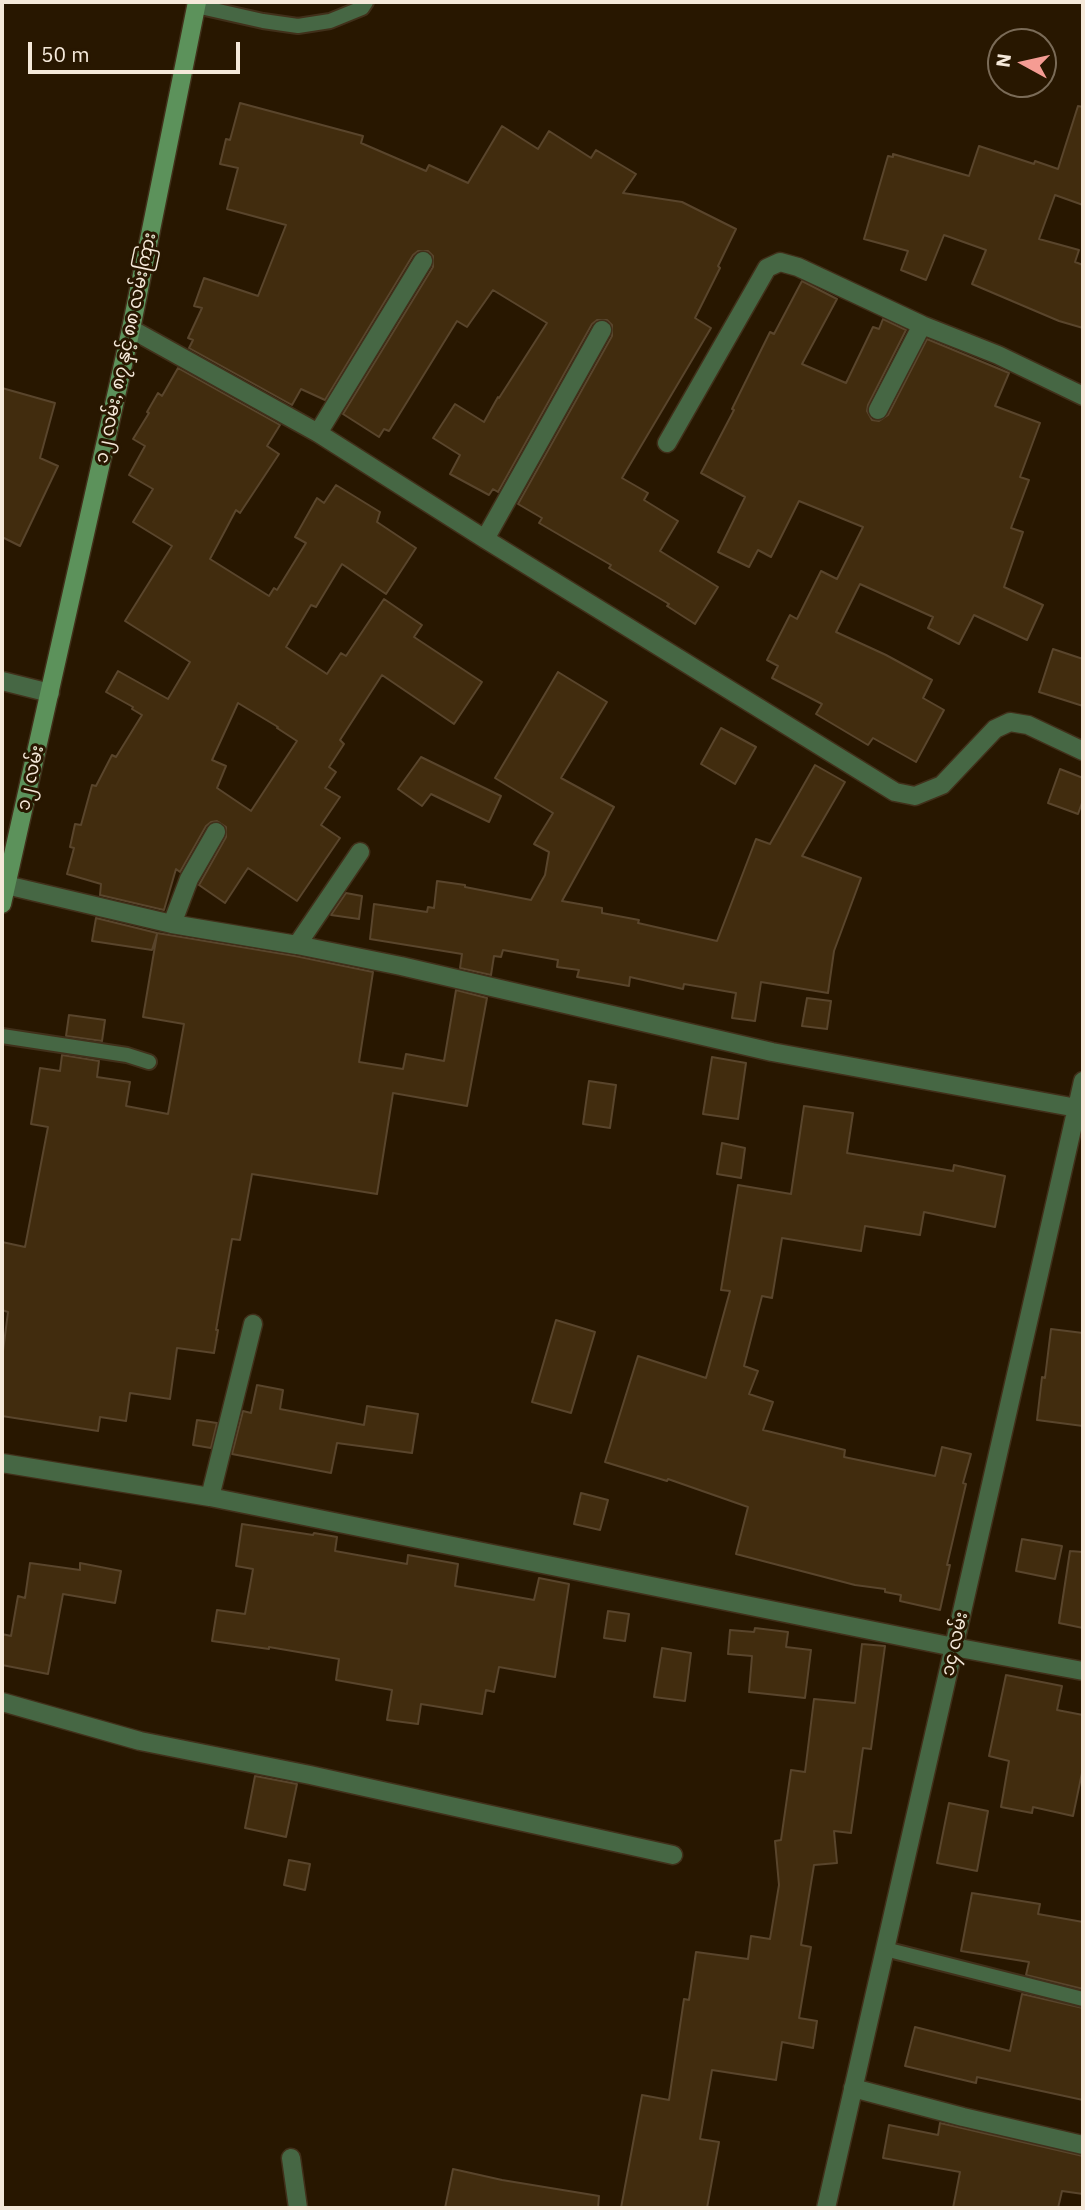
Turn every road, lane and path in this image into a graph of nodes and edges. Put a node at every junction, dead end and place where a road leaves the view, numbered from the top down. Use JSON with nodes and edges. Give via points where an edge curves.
{"nodes":[{"id":1,"x":366,"y":2,"type":"edge"},
{"id":2,"x":197,"y":4,"type":"edge"},
{"id":3,"x":423,"y":261,"type":"dead end"},
{"id":4,"x":922,"y":325,"type":"junction"},
{"id":5,"x":131,"y":329,"type":"junction"},
{"id":6,"x":602,"y":330,"type":"dead end"},
{"id":7,"x":1083,"y":396,"type":"edge"},
{"id":8,"x":878,"y":410,"type":"dead end"},
{"id":9,"x":318,"y":433,"type":"junction"},
{"id":10,"x":667,"y":443,"type":"dead end"},
{"id":11,"x":485,"y":539,"type":"junction"},
{"id":12,"x":2,"y":681,"type":"edge"},
{"id":13,"x":50,"y":692,"type":"junction"},
{"id":14,"x":1083,"y":751,"type":"edge"},
{"id":15,"x":216,"y":832,"type":"dead end"},
{"id":16,"x":359,"y":852,"type":"dead end"},
{"id":17,"x":6,"y":885,"type":"junction"},
{"id":18,"x":2,"y":904,"type":"edge"},
{"id":19,"x":172,"y":925,"type":"junction"},
{"id":20,"x":297,"y":945,"type":"junction"},
{"id":21,"x":2,"y":1036,"type":"edge"},
{"id":22,"x":149,"y":1062,"type":"dead end"},
{"id":23,"x":1083,"y":1081,"type":"edge"},
{"id":24,"x":1078,"y":1120,"type":"edge"},
{"id":25,"x":253,"y":1324,"type":"dead end"},
{"id":26,"x":2,"y":1463,"type":"edge"},
{"id":27,"x":210,"y":1497,"type":"junction"},
{"id":28,"x":954,"y":1647,"type":"junction"},
{"id":29,"x":1083,"y":1671,"type":"edge"},
{"id":30,"x":2,"y":1702,"type":"edge"},
{"id":31,"x":673,"y":1856,"type":"dead end"},
{"id":32,"x":885,"y":1950,"type":"junction"},
{"id":33,"x":1083,"y":1999,"type":"edge"},
{"id":34,"x":853,"y":2088,"type":"junction"},
{"id":35,"x":1083,"y":2145,"type":"edge"},
{"id":36,"x":291,"y":2158,"type":"dead end"},
{"id":37,"x":298,"y":2208,"type":"edge"},
{"id":38,"x":826,"y":2208,"type":"edge"}],
"edges":[{"from":1,"to":2,"type":"lane","via":[[330,21],[298,26]]},
{"from":2,"to":5,"type":"main road","name":"၁၂ လမ်း, ၈၇ နှင့် ၈၈ လမ်းကြား"},
{"from":3,"to":9,"type":"street"},
{"from":4,"to":7,"type":"street"},
{"from":4,"to":8,"type":"street"},
{"from":4,"to":10,"type":"street","via":[[799,267],[780,262],[767,268]]},
{"from":5,"to":9,"type":"street"},
{"from":5,"to":13,"type":"main road","name":"၁၂ လမ်း, ၈၇ နှင့် ၈၈ လမ်းကြား"},
{"from":6,"to":11,"type":"street"},
{"from":9,"to":11,"type":"street"},
{"from":11,"to":14,"type":"street","via":[[895,792],[915,796],[942,785],[995,729],[1010,722],[1028,724]]},
{"from":12,"to":13,"type":"street"},
{"from":13,"to":17,"type":"main road","name":"၁၂ လမ်း"},
{"from":15,"to":19,"type":"street","via":[[189,880]]},
{"from":16,"to":20,"type":"street"},
{"from":17,"to":18,"type":"main road","name":"၁၂ လမ်း"},
{"from":17,"to":19,"type":"street"},
{"from":19,"to":20,"type":"street"},
{"from":20,"to":24,"type":"street"},
{"from":21,"to":22,"type":"lane"},
{"from":23,"to":24,"type":"street","name":"၁၄ လမ်း"},
{"from":24,"to":28,"type":"street","name":"၁၄ လမ်း"},
{"from":25,"to":27,"type":"street"},
{"from":26,"to":27,"type":"street"},
{"from":27,"to":28,"type":"street"},
{"from":28,"to":29,"type":"street"},
{"from":28,"to":32,"type":"street","name":"၁၄ လမ်း"},
{"from":30,"to":31,"type":"street","via":[[140,1741]]},
{"from":32,"to":33,"type":"lane"},
{"from":32,"to":34,"type":"street","name":"၁၄ လမ်း"},
{"from":34,"to":35,"type":"street"},
{"from":34,"to":38,"type":"street","name":"၁၄ လမ်း"},
{"from":36,"to":37,"type":"street"}]}
